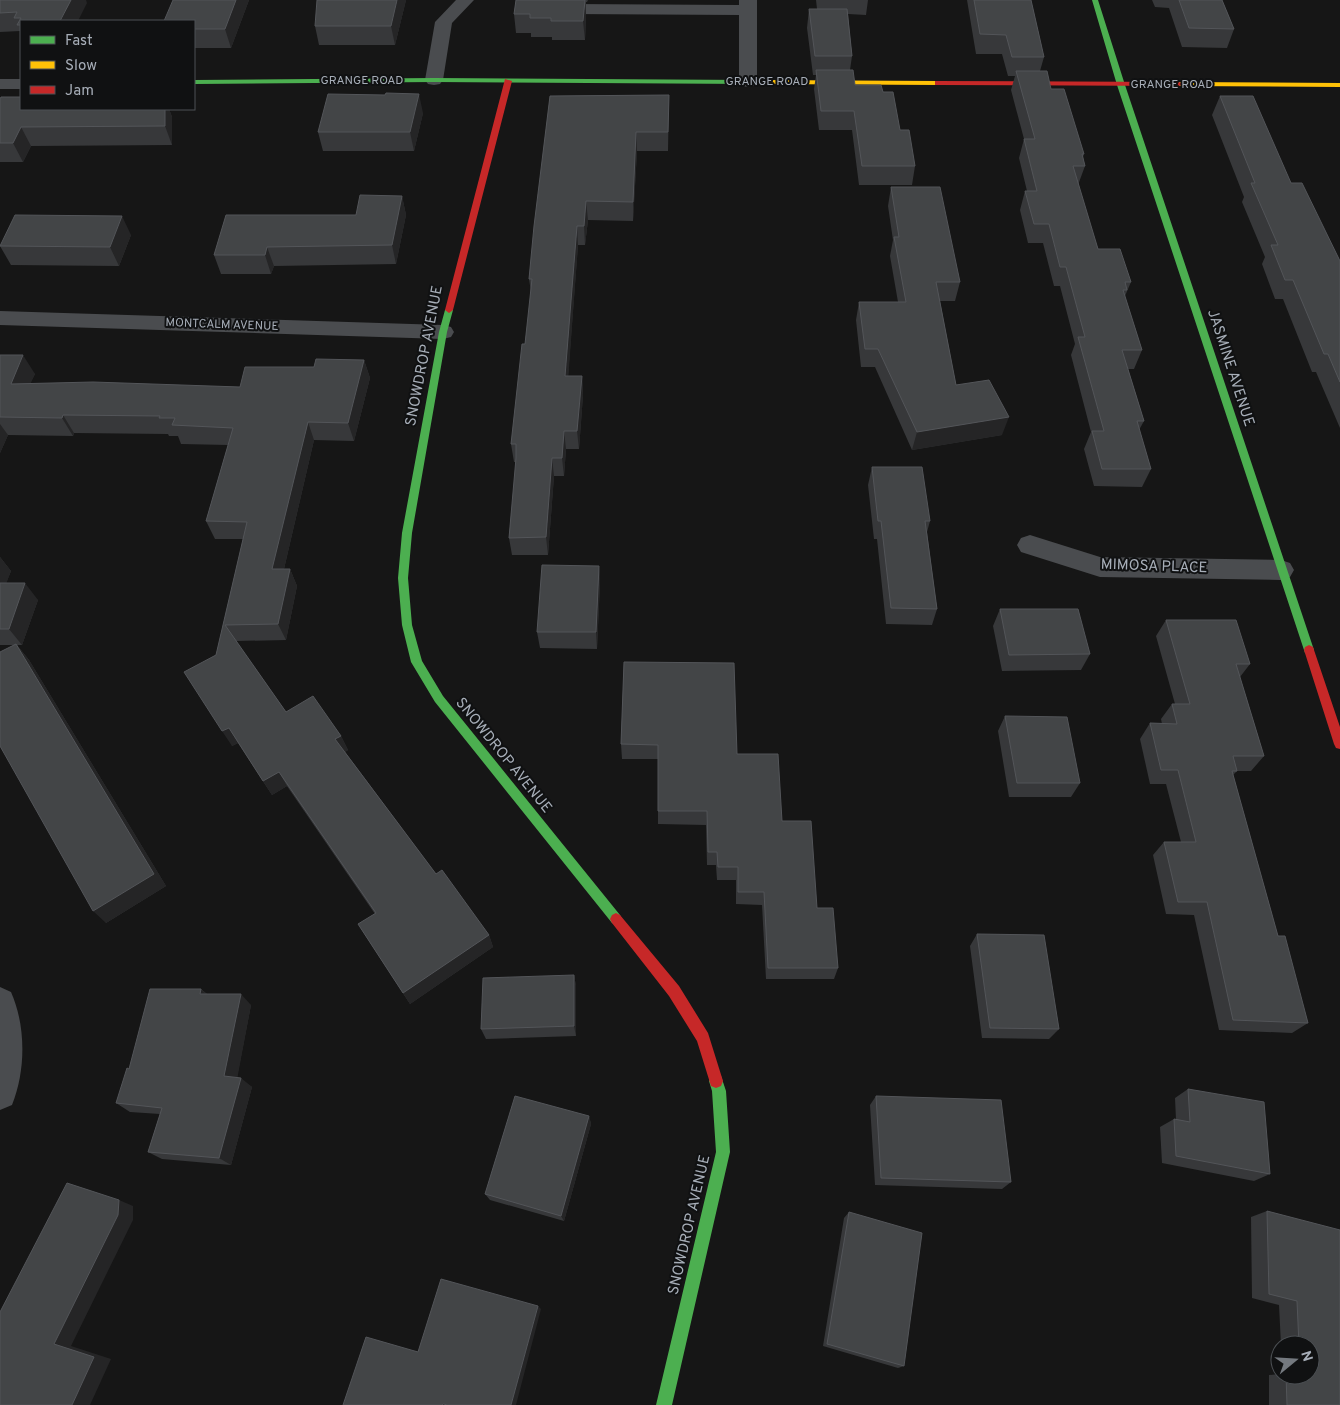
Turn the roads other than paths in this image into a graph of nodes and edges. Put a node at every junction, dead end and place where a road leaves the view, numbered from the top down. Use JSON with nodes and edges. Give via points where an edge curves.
{"nodes":[{"id":1,"x":465,"y":0,"type":"edge"},
{"id":2,"x":1095,"y":0,"type":"edge"},
{"id":3,"x":748,"y":5,"type":"edge"},
{"id":4,"x":569,"y":9,"type":"edge"},
{"id":5,"x":434,"y":80,"type":"junction"},
{"id":6,"x":508,"y":81,"type":"junction"},
{"id":7,"x":195,"y":82,"type":"edge"},
{"id":8,"x":748,"y":82,"type":"junction"},
{"id":9,"x":0,"y":84,"type":"edge"},
{"id":10,"x":20,"y":84,"type":"edge"},
{"id":11,"x":1121,"y":84,"type":"junction"},
{"id":12,"x":1340,"y":86,"type":"edge"},
{"id":13,"x":0,"y":318,"type":"edge"},
{"id":14,"x":443,"y":332,"type":"junction"},
{"id":15,"x":1030,"y":545,"type":"dead end"},
{"id":16,"x":1281,"y":570,"type":"junction"},
{"id":17,"x":1340,"y":744,"type":"edge"},
{"id":18,"x":0,"y":1003,"type":"edge"},
{"id":19,"x":0,"y":1093,"type":"edge"},
{"id":20,"x":664,"y":1405,"type":"edge"}],
"edges":[{"from":1,"to":5,"type":"street","via":[[444,22]]},
{"from":2,"to":11,"type":"street","name":"JASMINE AVENUE"},
{"from":3,"to":4,"type":"street"},
{"from":3,"to":8,"type":"street"},
{"from":5,"to":6,"type":"street","name":"GRANGE ROAD"},
{"from":5,"to":7,"type":"street","name":"GRANGE ROAD"},
{"from":6,"to":8,"type":"street","name":"GRANGE ROAD"},
{"from":6,"to":14,"type":"street","name":"SNOWDROP AVENUE"},
{"from":8,"to":11,"type":"street","name":"GRANGE ROAD"},
{"from":9,"to":10,"type":"street"},
{"from":11,"to":12,"type":"street","name":"GRANGE ROAD"},
{"from":11,"to":16,"type":"street","name":"JASMINE AVENUE"},
{"from":13,"to":14,"type":"street","name":"MONTCALM AVENUE"},
{"from":14,"to":20,"type":"street","name":"SNOWDROP AVENUE","via":[[407,533],[403,578],[407,625],[417,662],[439,699],[674,991],[703,1038],[719,1091],[723,1152]]},
{"from":15,"to":16,"type":"street","name":"MIMOSA PLACE","via":[[1100,567]]},
{"from":16,"to":17,"type":"street","name":"JASMINE AVENUE"},
{"from":18,"to":19,"type":"street","via":[[7,1040]]}]}
